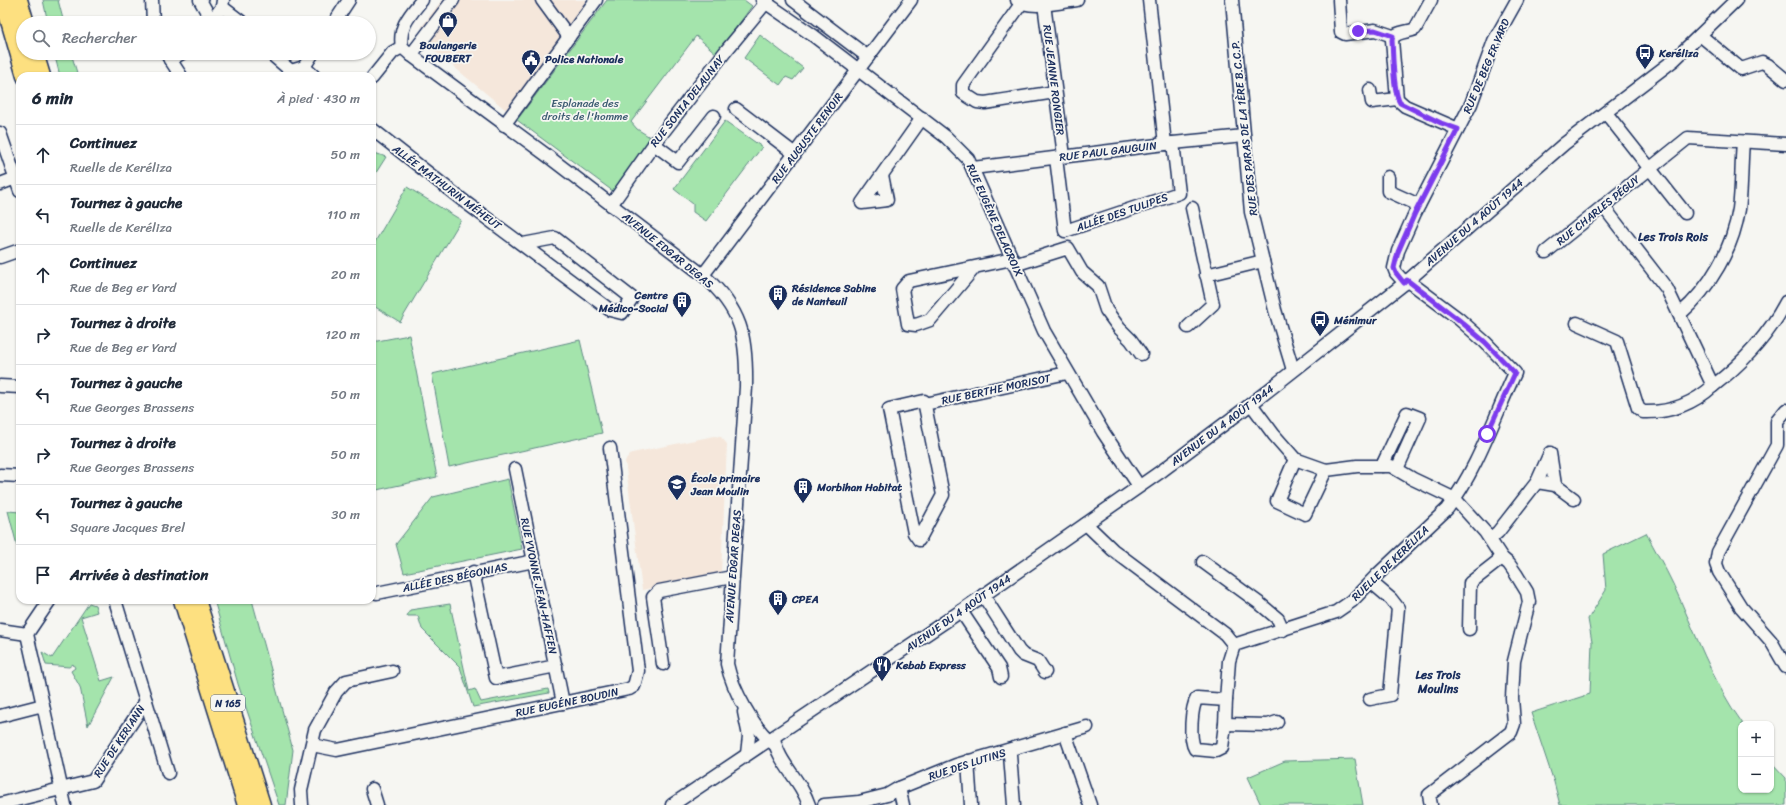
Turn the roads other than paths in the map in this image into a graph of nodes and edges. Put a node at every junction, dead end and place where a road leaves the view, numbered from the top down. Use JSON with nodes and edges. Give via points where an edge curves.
{"nodes":[{"id":1,"x":4,"y":0,"type":"edge"},
{"id":2,"x":18,"y":0,"type":"edge"},
{"id":3,"x":29,"y":0,"type":"edge"},
{"id":4,"x":152,"y":0,"type":"edge"},
{"id":5,"x":200,"y":0,"type":"edge"},
{"id":6,"x":349,"y":0,"type":"edge"},
{"id":7,"x":422,"y":0,"type":"edge"},
{"id":8,"x":453,"y":0,"type":"edge"},
{"id":9,"x":542,"y":0,"type":"edge"},
{"id":10,"x":596,"y":0,"type":"edge"},
{"id":11,"x":793,"y":0,"type":"edge"},
{"id":12,"x":910,"y":0,"type":"edge"},
{"id":13,"x":1077,"y":0,"type":"edge"},
{"id":14,"x":1149,"y":0,"type":"edge"},
{"id":15,"x":1232,"y":0,"type":"edge"},
{"id":16,"x":1339,"y":0,"type":"edge"},
{"id":17,"x":1431,"y":0,"type":"edge"},
{"id":18,"x":1516,"y":0,"type":"edge"},
{"id":19,"x":1736,"y":0,"type":"edge"},
{"id":20,"x":766,"y":1,"type":"edge"},
{"id":21,"x":1019,"y":2,"type":"edge"},
{"id":22,"x":223,"y":4,"type":"edge"},
{"id":23,"x":1044,"y":4,"type":"junction"},
{"id":24,"x":0,"y":11,"type":"edge"},
{"id":25,"x":23,"y":16,"type":"edge"},
{"id":26,"x":29,"y":16,"type":"edge"},
{"id":27,"x":153,"y":16,"type":"edge"},
{"id":28,"x":208,"y":16,"type":"edge"},
{"id":29,"x":215,"y":16,"type":"edge"},
{"id":30,"x":236,"y":16,"type":"edge"},
{"id":31,"x":339,"y":16,"type":"edge"},
{"id":32,"x":1700,"y":35,"type":"junction"},
{"id":33,"x":1393,"y":36,"type":"junction"},
{"id":34,"x":569,"y":37,"type":"junction"},
{"id":35,"x":16,"y":40,"type":"joint"},
{"id":36,"x":406,"y":51,"type":"junction"},
{"id":37,"x":868,"y":57,"type":"junction"},
{"id":38,"x":22,"y":60,"type":"edge"},
{"id":39,"x":36,"y":60,"type":"edge"},
{"id":40,"x":170,"y":60,"type":"edge"},
{"id":41,"x":278,"y":60,"type":"edge"},
{"id":42,"x":309,"y":60,"type":"edge"},
{"id":43,"x":304,"y":67,"type":"junction"},
{"id":44,"x":858,"y":70,"type":"junction"},
{"id":45,"x":25,"y":72,"type":"edge"},
{"id":46,"x":39,"y":72,"type":"edge"},
{"id":47,"x":178,"y":72,"type":"edge"},
{"id":48,"x":310,"y":72,"type":"edge"},
{"id":49,"x":376,"y":73,"type":"edge"},
{"id":50,"x":1786,"y":80,"type":"edge"},
{"id":51,"x":1370,"y":90,"type":"dead end"},
{"id":52,"x":1055,"y":92,"type":"junction"},
{"id":53,"x":1397,"y":99,"type":"junction"},
{"id":54,"x":736,"y":108,"type":"dead end"},
{"id":55,"x":1606,"y":113,"type":"junction"},
{"id":56,"x":714,"y":116,"type":"dead end"},
{"id":57,"x":922,"y":118,"type":"junction"},
{"id":58,"x":504,"y":125,"type":"junction"},
{"id":59,"x":1458,"y":129,"type":"junction"},
{"id":60,"x":376,"y":132,"type":"edge"},
{"id":61,"x":0,"y":133,"type":"edge"},
{"id":62,"x":1244,"y":136,"type":"junction"},
{"id":63,"x":1744,"y":142,"type":"junction"},
{"id":64,"x":1169,"y":143,"type":"junction"},
{"id":65,"x":654,"y":144,"type":"junction"},
{"id":66,"x":1786,"y":144,"type":"edge"},
{"id":67,"x":795,"y":154,"type":"junction"},
{"id":68,"x":1060,"y":157,"type":"junction"},
{"id":69,"x":973,"y":168,"type":"junction"},
{"id":70,"x":1650,"y":169,"type":"junction"},
{"id":71,"x":882,"y":175,"type":"dead end"},
{"id":72,"x":1388,"y":177,"type":"dead end"},
{"id":73,"x":16,"y":178,"type":"joint"},
{"id":74,"x":0,"y":184,"type":"edge"},
{"id":75,"x":611,"y":205,"type":"junction"},
{"id":76,"x":1419,"y":205,"type":"junction"},
{"id":77,"x":1604,"y":206,"type":"junction"},
{"id":78,"x":1192,"y":208,"type":"dead end"},
{"id":79,"x":1685,"y":213,"type":"dead end"},
{"id":80,"x":523,"y":244,"type":"junction"},
{"id":81,"x":16,"y":252,"type":"edge"},
{"id":82,"x":1546,"y":252,"type":"dead end"},
{"id":83,"x":0,"y":258,"type":"edge"},
{"id":84,"x":1263,"y":261,"type":"junction"},
{"id":85,"x":1013,"y":262,"type":"junction"},
{"id":86,"x":975,"y":267,"type":"junction"},
{"id":87,"x":703,"y":275,"type":"junction"},
{"id":88,"x":1206,"y":275,"type":"junction"},
{"id":89,"x":1406,"y":282,"type":"junction"},
{"id":90,"x":1786,"y":302,"type":"edge"},
{"id":91,"x":1680,"y":314,"type":"junction"},
{"id":92,"x":1577,"y":323,"type":"dead end"},
{"id":93,"x":1188,"y":328,"type":"dead end"},
{"id":94,"x":1141,"y":354,"type":"dead end"},
{"id":95,"x":1293,"y":370,"type":"junction"},
{"id":96,"x":1068,"y":373,"type":"junction"},
{"id":97,"x":0,"y":386,"type":"edge"},
{"id":98,"x":1713,"y":386,"type":"junction"},
{"id":99,"x":16,"y":387,"type":"edge"},
{"id":100,"x":925,"y":404,"type":"junction"},
{"id":101,"x":1251,"y":404,"type":"junction"},
{"id":102,"x":1786,"y":410,"type":"edge"},
{"id":103,"x":610,"y":448,"type":"dead end"},
{"id":104,"x":1781,"y":448,"type":"edge"},
{"id":105,"x":1295,"y":459,"type":"junction"},
{"id":106,"x":1382,"y":466,"type":"junction"},
{"id":107,"x":515,"y":469,"type":"dead end"},
{"id":108,"x":1326,"y":470,"type":"junction"},
{"id":109,"x":1397,"y":470,"type":"junction"},
{"id":110,"x":0,"y":475,"type":"edge"},
{"id":111,"x":16,"y":476,"type":"edge"},
{"id":112,"x":1537,"y":482,"type":"junction"},
{"id":113,"x":1555,"y":485,"type":"junction"},
{"id":114,"x":1139,"y":486,"type":"junction"},
{"id":115,"x":1455,"y":499,"type":"junction"},
{"id":116,"x":1574,"y":499,"type":"dead end"},
{"id":117,"x":1086,"y":524,"type":"junction"},
{"id":118,"x":1490,"y":539,"type":"junction"},
{"id":119,"x":1502,"y":558,"type":"junction"},
{"id":120,"x":534,"y":561,"type":"junction"},
{"id":121,"x":1203,"y":562,"type":"dead end"},
{"id":122,"x":473,"y":572,"type":"junction"},
{"id":123,"x":732,"y":577,"type":"junction"},
{"id":124,"x":1371,"y":582,"type":"junction"},
{"id":125,"x":377,"y":593,"type":"dead end"},
{"id":126,"x":983,"y":595,"type":"junction"},
{"id":127,"x":47,"y":604,"type":"edge"},
{"id":128,"x":116,"y":604,"type":"edge"},
{"id":129,"x":184,"y":604,"type":"edge"},
{"id":130,"x":197,"y":604,"type":"edge"},
{"id":131,"x":961,"y":611,"type":"junction"},
{"id":132,"x":1469,"y":629,"type":"dead end"},
{"id":133,"x":0,"y":630,"type":"edge"},
{"id":134,"x":1283,"y":630,"type":"junction"},
{"id":135,"x":27,"y":634,"type":"junction"},
{"id":136,"x":1234,"y":645,"type":"junction"},
{"id":137,"x":663,"y":664,"type":"dead end"},
{"id":138,"x":556,"y":666,"type":"junction"},
{"id":139,"x":1786,"y":667,"type":"edge"},
{"id":140,"x":392,"y":671,"type":"dead end"},
{"id":141,"x":728,"y":672,"type":"junction"},
{"id":142,"x":1045,"y":672,"type":"dead end"},
{"id":143,"x":1001,"y":677,"type":"dead end"},
{"id":144,"x":1370,"y":699,"type":"dead end"},
{"id":145,"x":1226,"y":700,"type":"junction"},
{"id":146,"x":146,"y":701,"type":"junction"},
{"id":147,"x":564,"y":703,"type":"junction"},
{"id":148,"x":743,"y":703,"type":"junction"},
{"id":149,"x":43,"y":706,"type":"junction"},
{"id":150,"x":0,"y":716,"type":"edge"},
{"id":151,"x":1277,"y":722,"type":"dead end"},
{"id":152,"x":1225,"y":724,"type":"junction"},
{"id":153,"x":1087,"y":727,"type":"dead end"},
{"id":154,"x":1064,"y":733,"type":"junction"},
{"id":155,"x":772,"y":740,"type":"junction"},
{"id":156,"x":312,"y":745,"type":"junction"},
{"id":157,"x":1009,"y":750,"type":"junction"},
{"id":158,"x":747,"y":754,"type":"junction"},
{"id":159,"x":968,"y":761,"type":"junction"},
{"id":160,"x":168,"y":773,"type":"dead end"},
{"id":161,"x":62,"y":788,"type":"junction"},
{"id":162,"x":899,"y":788,"type":"junction"},
{"id":163,"x":372,"y":789,"type":"dead end"},
{"id":164,"x":0,"y":804,"type":"edge"},
{"id":165,"x":65,"y":805,"type":"edge"},
{"id":166,"x":247,"y":805,"type":"edge"},
{"id":167,"x":261,"y":805,"type":"edge"},
{"id":168,"x":302,"y":805,"type":"edge"},
{"id":169,"x":377,"y":805,"type":"edge"},
{"id":170,"x":672,"y":805,"type":"edge"},
{"id":171,"x":810,"y":805,"type":"edge"},
{"id":172,"x":824,"y":805,"type":"edge"},
{"id":173,"x":903,"y":805,"type":"edge"},
{"id":174,"x":971,"y":805,"type":"edge"},
{"id":175,"x":1014,"y":805,"type":"edge"},
{"id":176,"x":1090,"y":805,"type":"edge"},
{"id":177,"x":1431,"y":805,"type":"edge"}],
"edges":[{"from":1,"to":35,"type":"highway"},
{"from":2,"to":25,"type":"highway"},
{"from":3,"to":26,"type":"highway"},
{"from":4,"to":27,"type":"street"},
{"from":5,"to":28,"type":"street"},
{"from":6,"to":31,"type":"street"},
{"from":7,"to":36,"type":"street","via":[[408,17],[400,35]]},
{"from":8,"to":36,"type":"street"},
{"from":9,"to":34,"type":"street"},
{"from":10,"to":34,"type":"street"},
{"from":11,"to":37,"type":"street"},
{"from":12,"to":37,"type":"street","name":"RUE AUGUSTE RENOIR"},
{"from":13,"to":23,"type":"street"},
{"from":14,"to":64,"type":"street"},
{"from":15,"to":62,"type":"street","name":"RUE DES PARAS DE LA 1ÈRE B.C.C.P."},
{"from":16,"to":33,"type":"street","via":[[1341,32],[1345,34],[1375,30]]},
{"from":17,"to":33,"type":"street","via":[[1415,29]]},
{"from":18,"to":59,"type":"street","name":"RUE DE BEG ER YARD","via":[[1501,26],[1471,104]]},
{"from":19,"to":32,"type":"street","name":"AVENUE DU 4 AOÛT 1944"},
{"from":20,"to":44,"type":"street","name":"RUE EUGÈNE DELACROIX"},
{"from":20,"to":65,"type":"street","name":"RUE SONIA DELAUNAY"},
{"from":21,"to":23,"type":"street"},
{"from":21,"to":52,"type":"street","via":[[963,85],[963,93],[976,102],[985,103]]},
{"from":22,"to":29,"type":"street"},
{"from":22,"to":30,"type":"street"},
{"from":23,"to":52,"type":"street","name":"RUE JEANNE RONGIER"},
{"from":24,"to":35,"type":"highway","via":[[5,29]]},
{"from":32,"to":50,"type":"street","via":[[1741,69],[1762,62]]},
{"from":32,"to":55,"type":"street","name":"AVENUE DU 4 AOÛT 1944","via":[[1674,60]]},
{"from":33,"to":53,"type":"street"},
{"from":34,"to":58,"type":"street"},
{"from":36,"to":49,"type":"street","via":[[392,52]]},
{"from":36,"to":58,"type":"street","name":"AVENUE EDGAR DEGAS"},
{"from":37,"to":44,"type":"street","name":"RUE AUGUSTE RENOIR"},
{"from":38,"to":45,"type":"highway"},
{"from":39,"to":46,"type":"highway"},
{"from":40,"to":47,"type":"street"},
{"from":41,"to":43,"type":"street","via":[[291,71]]},
{"from":42,"to":43,"type":"street"},
{"from":43,"to":48,"type":"street"},
{"from":44,"to":57,"type":"street","name":"RUE EUGÈNE DELACROIX"},
{"from":44,"to":67,"type":"street","name":"RUE AUGUSTE RENOIR"},
{"from":51,"to":53,"type":"street","via":[[1372,102]]},
{"from":52,"to":68,"type":"street","name":"RUE JEANNE RONGIER"},
{"from":53,"to":59,"type":"street","via":[[1405,106]]},
{"from":54,"to":67,"type":"street"},
{"from":55,"to":70,"type":"street","name":"RUE CHARLES PÉGUY"},
{"from":55,"to":89,"type":"street","name":"AVENUE DU 4 AOÛT 1944","via":[[1564,144]]},
{"from":56,"to":65,"type":"street","via":[[678,162]]},
{"from":57,"to":69,"type":"street","name":"RUE EUGÈNE DELACROIX","via":[[946,137]]},
{"from":57,"to":71,"type":"street"},
{"from":58,"to":75,"type":"street","name":"AVENUE EDGAR DEGAS"},
{"from":59,"to":76,"type":"street","name":"RUE DE BEG ER YARD"},
{"from":60,"to":80,"type":"street","name":"ALLÉE MATHURIN MÉHEUT"},
{"from":61,"to":73,"type":"street"},
{"from":62,"to":64,"type":"street","name":"RUE PAUL GAUGUIN"},
{"from":62,"to":84,"type":"street","name":"RUE DES PARAS DE LA 1ÈRE B.C.C.P.","via":[[1251,212]]},
{"from":63,"to":66,"type":"street","name":"RUE CHARLES PÉGUY"},
{"from":63,"to":70,"type":"street","name":"RUE CHARLES PÉGUY","via":[[1688,138]]},
{"from":63,"to":91,"type":"street","via":[[1739,210],[1734,231],[1719,265],[1691,304]]},
{"from":64,"to":68,"type":"street","name":"RUE PAUL GAUGUIN"},
{"from":64,"to":68,"type":"street","name":"ALLÉE DES TULIPES","via":[[1179,193],[1065,231]]},
{"from":65,"to":75,"type":"street","name":"RUE SONIA DELAUNAY"},
{"from":67,"to":87,"type":"street","name":"RUE AUGUSTE RENOIR"},
{"from":68,"to":69,"type":"street","name":"RUE PAUL GAUGUIN"},
{"from":69,"to":85,"type":"street","name":"RUE EUGÈNE DELACROIX"},
{"from":70,"to":77,"type":"street","name":"RUE CHARLES PÉGUY"},
{"from":70,"to":79,"type":"street","name":"RUE CHARLES PÉGUY"},
{"from":72,"to":76,"type":"street","via":[[1388,191]]},
{"from":73,"to":74,"type":"street"},
{"from":75,"to":87,"type":"street","name":"AVENUE EDGAR DEGAS"},
{"from":76,"to":89,"type":"street","name":"RUE DE BEG ER YARD","via":[[1395,261],[1396,273]]},
{"from":77,"to":82,"type":"street","name":"RUE CHARLES PÉGUY"},
{"from":77,"to":91,"type":"street","via":[[1667,289]]},
{"from":78,"to":88,"type":"street"},
{"from":80,"to":80,"type":"street","name":"ALLÉE MATHURIN MÉHEUT","via":[[610,310],[622,313],[632,298],[555,238]]},
{"from":81,"to":83,"type":"street"},
{"from":84,"to":88,"type":"street"},
{"from":84,"to":95,"type":"street","name":"RUE DES PARAS DE LA 1ÈRE B.C.C.P."},
{"from":85,"to":86,"type":"street"},
{"from":85,"to":94,"type":"street","via":[[1068,248],[1082,272],[1098,286],[1106,310]]},
{"from":85,"to":96,"type":"street","name":"RUE EUGÈNE DELACROIX","via":[[1044,331]]},
{"from":86,"to":86,"type":"street","via":[[909,281],[902,289],[908,324],[916,325],[930,320]]},
{"from":87,"to":123,"type":"street","name":"AVENUE EDGAR DEGAS","via":[[725,297],[735,312],[742,329],[746,358]]},
{"from":88,"to":93,"type":"street","via":[[1213,304]]},
{"from":89,"to":95,"type":"street","name":"AVENUE DU 4 AOÛT 1944"},
{"from":89,"to":115,"type":"street","name":"RUELLE DE KERÉLIZA","via":[[1459,320],[1515,373]]},
{"from":90,"to":98,"type":"street","via":[[1753,350],[1732,372]]},
{"from":91,"to":98,"type":"street"},
{"from":92,"to":98,"type":"street","via":[[1617,341],[1638,408],[1643,412],[1670,410],[1689,403]]},
{"from":95,"to":101,"type":"street","name":"AVENUE DU 4 AOÛT 1944"},
{"from":96,"to":100,"type":"street","name":"RUE BERTHE MORISOT"},
{"from":96,"to":114,"type":"street","name":"RUE EUGÈNE DELACROIX"},
{"from":97,"to":99,"type":"street"},
{"from":100,"to":100,"type":"street","name":"RUE BERTHE MORISOT","via":[[943,495],[919,540],[914,532],[890,409],[924,401]]},
{"from":101,"to":105,"type":"street","via":[[1274,436]]},
{"from":101,"to":114,"type":"street","name":"AVENUE DU 4 AOÛT 1944"},
{"from":102,"to":104,"type":"street","via":[[1777,421]]},
{"from":103,"to":147,"type":"street","name":"RUE EUGÉNE BOUDIN","via":[[638,671],[637,680],[629,689]]},
{"from":104,"to":139,"type":"street","via":[[1718,552],[1716,564],[1741,607],[1771,641]]},
{"from":105,"to":108,"type":"street"},
{"from":105,"to":108,"type":"street","via":[[1277,501],[1305,514]]},
{"from":106,"to":108,"type":"street"},
{"from":106,"to":109,"type":"street","via":[[1390,466]]},
{"from":106,"to":109,"type":"street","via":[[1407,412],[1420,418]]},
{"from":107,"to":120,"type":"street","name":"RUE YVONNE JEAN-HAFFEN"},
{"from":109,"to":115,"type":"street"},
{"from":110,"to":111,"type":"street"},
{"from":112,"to":113,"type":"street"},
{"from":112,"to":113,"type":"street","via":[[1550,453]]},
{"from":112,"to":118,"type":"street"},
{"from":113,"to":116,"type":"street"},
{"from":114,"to":117,"type":"street","name":"AVENUE DU 4 AOÛT 1944"},
{"from":115,"to":118,"type":"street"},
{"from":115,"to":124,"type":"street","name":"RUELLE DE KERÉLIZA"},
{"from":117,"to":126,"type":"street","name":"AVENUE DU 4 AOÛT 1944"},
{"from":117,"to":136,"type":"street","via":[[1114,550],[1225,634]]},
{"from":118,"to":119,"type":"street"},
{"from":119,"to":132,"type":"street","via":[[1470,583]]},
{"from":119,"to":177,"type":"street","via":[[1509,564],[1527,592],[1528,602],[1514,661],[1514,724],[1511,732],[1428,795]]},
{"from":120,"to":122,"type":"street","name":"ALLÉE DES BÉGONIAS"},
{"from":120,"to":138,"type":"street","name":"RUE YVONNE JEAN-HAFFEN"},
{"from":121,"to":134,"type":"street","via":[[1278,618]]},
{"from":122,"to":125,"type":"street","name":"ALLÉE DES BÉGONIAS"},
{"from":122,"to":138,"type":"street","via":[[496,678]]},
{"from":123,"to":137,"type":"street","via":[[659,591],[653,596]]},
{"from":123,"to":141,"type":"street","name":"AVENUE EDGAR DEGAS","via":[[726,664]]},
{"from":124,"to":134,"type":"street","name":"RUELLE DE KERÉLIZA","via":[[1352,601],[1336,612]]},
{"from":124,"to":144,"type":"street","via":[[1398,608],[1390,695]]},
{"from":126,"to":131,"type":"street","name":"AVENUE DU 4 AOÛT 1944"},
{"from":126,"to":142,"type":"street","via":[[1019,651],[1038,661]]},
{"from":127,"to":135,"type":"street"},
{"from":128,"to":146,"type":"street"},
{"from":129,"to":166,"type":"highway","number":"N 165"},
{"from":130,"to":167,"type":"highway","number":"N 165"},
{"from":131,"to":143,"type":"street","via":[[999,668]]},
{"from":131,"to":155,"type":"street","name":"AVENUE DU 4 AOÛT 1944"},
{"from":133,"to":135,"type":"street"},
{"from":134,"to":136,"type":"street","name":"RUELLE DE KERÉLIZA"},
{"from":135,"to":149,"type":"street"},
{"from":136,"to":145,"type":"street","via":[[1229,661]]},
{"from":138,"to":147,"type":"street","name":"RUE YVONNE JEAN-HAFFEN"},
{"from":140,"to":156,"type":"street","via":[[346,681],[336,692],[322,716],[315,730]]},
{"from":141,"to":148,"type":"street","name":"AVENUE EDGAR DEGAS"},
{"from":141,"to":155,"type":"street","via":[[735,679]]},
{"from":145,"to":152,"type":"street"},
{"from":145,"to":152,"type":"street","via":[[1197,698],[1194,704],[1191,742],[1195,748],[1216,751],[1222,748]]},
{"from":146,"to":160,"type":"street"},
{"from":146,"to":161,"type":"street","name":"RUE DE KERIANN","via":[[93,781]]},
{"from":147,"to":156,"type":"street","name":"RUE EUGÉNE BOUDIN","via":[[337,750]]},
{"from":148,"to":155,"type":"street","name":"AVENUE EDGAR DEGAS"},
{"from":148,"to":158,"type":"street","via":[[749,736]]},
{"from":149,"to":150,"type":"street"},
{"from":149,"to":161,"type":"street"},
{"from":151,"to":152,"type":"street","via":[[1268,725]]},
{"from":153,"to":154,"type":"street","name":"RUE DES LUTINS"},
{"from":154,"to":157,"type":"street","name":"RUE DES LUTINS"},
{"from":154,"to":176,"type":"street"},
{"from":155,"to":158,"type":"street","name":"AVENUE DU 4 AOÛT 1944"},
{"from":155,"to":171,"type":"street"},
{"from":156,"to":168,"type":"street","via":[[301,790]]},
{"from":157,"to":159,"type":"street","name":"RUE DES LUTINS"},
{"from":157,"to":175,"type":"street"},
{"from":158,"to":170,"type":"street","name":"AVENUE DU 4 AOÛT 1944"},
{"from":159,"to":162,"type":"street","name":"RUE DES LUTINS"},
{"from":159,"to":174,"type":"street"},
{"from":161,"to":164,"type":"street","name":"RUE DE KERIANN"},
{"from":161,"to":165,"type":"street"},
{"from":162,"to":172,"type":"street","name":"RUE DES LUTINS","via":[[887,795],[859,802]]},
{"from":162,"to":173,"type":"street"},
{"from":163,"to":169,"type":"street"}]}
